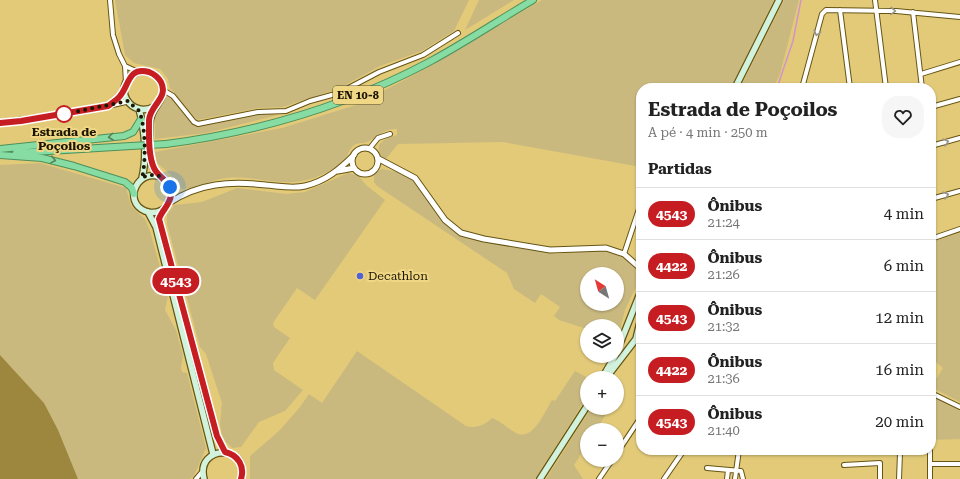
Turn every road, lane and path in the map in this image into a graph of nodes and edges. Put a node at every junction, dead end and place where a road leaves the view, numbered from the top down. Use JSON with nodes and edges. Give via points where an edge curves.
{"nodes":[{"id":1,"x":110,"y":0,"type":"edge"},
{"id":2,"x":532,"y":0,"type":"edge"},
{"id":3,"x":779,"y":0,"type":"edge"},
{"id":4,"x":875,"y":0,"type":"edge"},
{"id":5,"x":840,"y":10,"type":"junction"},
{"id":6,"x":877,"y":10,"type":"junction"},
{"id":7,"x":913,"y":12,"type":"junction"},
{"id":8,"x":960,"y":17,"type":"edge"},
{"id":9,"x":458,"y":33,"type":"dead end"},
{"id":10,"x":960,"y":62,"type":"edge"},
{"id":11,"x":125,"y":66,"type":"junction"},
{"id":12,"x":138,"y":72,"type":"junction"},
{"id":13,"x":921,"y":74,"type":"junction"},
{"id":14,"x":126,"y":82,"type":"junction"},
{"id":15,"x":738,"y":83,"type":"edge"},
{"id":16,"x":803,"y":83,"type":"edge"},
{"id":17,"x":849,"y":83,"type":"edge"},
{"id":18,"x":885,"y":83,"type":"edge"},
{"id":19,"x":922,"y":83,"type":"edge"},
{"id":20,"x":124,"y":90,"type":"junction"},
{"id":21,"x":163,"y":90,"type":"junction"},
{"id":22,"x":960,"y":99,"type":"edge"},
{"id":23,"x":128,"y":101,"type":"junction"},
{"id":24,"x":108,"y":106,"type":"junction"},
{"id":25,"x":156,"y":106,"type":"junction"},
{"id":26,"x":936,"y":106,"type":"edge"},
{"id":27,"x":139,"y":109,"type":"junction"},
{"id":28,"x":142,"y":119,"type":"junction"},
{"id":29,"x":0,"y":123,"type":"edge"},
{"id":30,"x":390,"y":134,"type":"dead end"},
{"id":31,"x":960,"y":138,"type":"edge"},
{"id":32,"x":936,"y":145,"type":"edge"},
{"id":33,"x":131,"y":146,"type":"junction"},
{"id":34,"x":370,"y":148,"type":"junction"},
{"id":35,"x":0,"y":149,"type":"edge"},
{"id":36,"x":0,"y":155,"type":"edge"},
{"id":37,"x":354,"y":155,"type":"junction"},
{"id":38,"x":378,"y":159,"type":"junction"},
{"id":39,"x":390,"y":166,"type":"junction"},
{"id":40,"x":377,"y":167,"type":"junction"},
{"id":41,"x":354,"y":168,"type":"junction"},
{"id":42,"x":338,"y":171,"type":"junction"},
{"id":43,"x":161,"y":177,"type":"junction"},
{"id":44,"x":142,"y":178,"type":"junction"},
{"id":45,"x":170,"y":187,"type":"junction"},
{"id":46,"x":960,"y":191,"type":"edge"},
{"id":47,"x":134,"y":194,"type":"junction"},
{"id":48,"x":182,"y":194,"type":"junction"},
{"id":49,"x":936,"y":198,"type":"edge"},
{"id":50,"x":168,"y":203,"type":"junction"},
{"id":51,"x":162,"y":210,"type":"junction"},
{"id":52,"x":148,"y":212,"type":"junction"},
{"id":53,"x":636,"y":216,"type":"edge"},
{"id":54,"x":960,"y":229,"type":"edge"},
{"id":55,"x":936,"y":237,"type":"edge"},
{"id":56,"x":624,"y":254,"type":"junction"},
{"id":57,"x":636,"y":264,"type":"edge"},
{"id":58,"x":636,"y":304,"type":"edge"},
{"id":59,"x":625,"y":333,"type":"junction"},
{"id":60,"x":636,"y":337,"type":"edge"},
{"id":61,"x":636,"y":339,"type":"edge"},
{"id":62,"x":636,"y":340,"type":"edge"},
{"id":63,"x":612,"y":371,"type":"edge"},
{"id":64,"x":936,"y":395,"type":"edge"},
{"id":65,"x":960,"y":407,"type":"edge"},
{"id":66,"x":581,"y":415,"type":"edge"},
{"id":67,"x":636,"y":424,"type":"edge"},
{"id":68,"x":624,"y":442,"type":"edge"},
{"id":69,"x":225,"y":452,"type":"junction"},
{"id":70,"x":214,"y":454,"type":"junction"},
{"id":71,"x":681,"y":455,"type":"edge"},
{"id":72,"x":738,"y":455,"type":"edge"},
{"id":73,"x":900,"y":455,"type":"edge"},
{"id":74,"x":930,"y":455,"type":"edge"},
{"id":75,"x":930,"y":464,"type":"junction"},
{"id":76,"x":960,"y":464,"type":"edge"},
{"id":77,"x":844,"y":465,"type":"dead end"},
{"id":78,"x":607,"y":467,"type":"edge"},
{"id":79,"x":707,"y":468,"type":"dead end"},
{"id":80,"x":728,"y":470,"type":"junction"},
{"id":81,"x":736,"y":471,"type":"junction"},
{"id":82,"x":202,"y":472,"type":"junction"},
{"id":83,"x":196,"y":479,"type":"edge"},
{"id":84,"x":204,"y":479,"type":"edge"},
{"id":85,"x":241,"y":479,"type":"edge"},
{"id":86,"x":540,"y":479,"type":"edge"},
{"id":87,"x":599,"y":479,"type":"edge"},
{"id":88,"x":664,"y":479,"type":"edge"},
{"id":89,"x":727,"y":479,"type":"edge"},
{"id":90,"x":735,"y":479,"type":"edge"},
{"id":91,"x":743,"y":479,"type":"edge"},
{"id":92,"x":880,"y":479,"type":"edge"},
{"id":93,"x":899,"y":479,"type":"edge"},
{"id":94,"x":930,"y":479,"type":"edge"}],
"edges":[{"from":1,"to":11,"type":"street","via":[[116,44]]},
{"from":2,"to":33,"type":"highway","number":"EN 10-8","bridge":true,"via":[[432,60],[366,92],[286,120],[237,132],[166,144]]},
{"from":3,"to":15,"type":"main road"},
{"from":4,"to":6,"type":"street"},
{"from":5,"to":6,"type":"street"},
{"from":5,"to":16,"type":"street","one_way":true,"via":[[826,10],[822,14]]},
{"from":5,"to":17,"type":"street"},
{"from":6,"to":7,"type":"street","one_way":true},
{"from":6,"to":18,"type":"street"},
{"from":7,"to":8,"type":"street"},
{"from":7,"to":13,"type":"street"},
{"from":9,"to":21,"type":"street","via":[[423,55],[384,69],[339,93],[286,111],[258,112],[198,124],[173,96]]},
{"from":10,"to":13,"type":"street"},
{"from":11,"to":12,"type":"street"},
{"from":11,"to":14,"type":"street"},
{"from":12,"to":14,"type":"main road"},
{"from":12,"to":21,"type":"main road","via":[[150,72],[155,75]]},
{"from":13,"to":19,"type":"street"},
{"from":14,"to":20,"type":"main road"},
{"from":20,"to":23,"type":"main road"},
{"from":20,"to":24,"type":"street","via":[[120,97]]},
{"from":21,"to":25,"type":"main road"},
{"from":22,"to":26,"type":"street"},
{"from":23,"to":24,"type":"street"},
{"from":23,"to":27,"type":"main road"},
{"from":24,"to":29,"type":"street"},
{"from":25,"to":27,"type":"main road"},
{"from":25,"to":43,"type":"main road","via":[[149,119],[151,157],[154,168]]},
{"from":27,"to":28,"type":"main road"},
{"from":28,"to":35,"type":"highway","one_way":true,"via":[[133,132],[124,136]]},
{"from":28,"to":44,"type":"main road"},
{"from":30,"to":34,"type":"street","via":[[378,138]]},
{"from":32,"to":31,"type":"street","one_way":true},
{"from":33,"to":35,"type":"highway"},
{"from":33,"to":36,"type":"highway"},
{"from":34,"to":37,"type":"street","via":[[361,148]]},
{"from":34,"to":38,"type":"street","via":[[376,152]]},
{"from":36,"to":47,"type":"highway","one_way":true,"via":[[42,158],[69,164],[124,182],[132,188]]},
{"from":37,"to":41,"type":"street"},
{"from":37,"to":42,"type":"street"},
{"from":38,"to":39,"type":"street"},
{"from":38,"to":40,"type":"street"},
{"from":39,"to":40,"type":"street"},
{"from":39,"to":56,"type":"street","via":[[415,178],[445,220],[461,232],[484,239],[550,250],[606,248]]},
{"from":40,"to":41,"type":"street","via":[[367,174],[360,173]]},
{"from":41,"to":42,"type":"street"},
{"from":42,"to":48,"type":"street","via":[[304,186],[285,187],[230,182]]},
{"from":43,"to":44,"type":"main road","via":[[151,175]]},
{"from":43,"to":45,"type":"main road"},
{"from":44,"to":47,"type":"main road","via":[[136,185]]},
{"from":45,"to":48,"type":"street"},
{"from":45,"to":50,"type":"main road","via":[[171,197]]},
{"from":49,"to":46,"type":"street","one_way":true},
{"from":47,"to":52,"type":"main road","via":[[139,207]]},
{"from":48,"to":50,"type":"street"},
{"from":50,"to":51,"type":"main road"},
{"from":51,"to":52,"type":"main road"},
{"from":51,"to":69,"type":"main road","via":[[159,218],[161,226],[210,412]]},
{"from":52,"to":70,"type":"main road","via":[[156,227]]},
{"from":53,"to":56,"type":"street"},
{"from":54,"to":55,"type":"street"},
{"from":56,"to":57,"type":"street"},
{"from":58,"to":59,"type":"main road"},
{"from":59,"to":60,"type":"main road","via":[[633,330]]},
{"from":59,"to":61,"type":"main road","via":[[626,340],[630,342]]},
{"from":62,"to":63,"type":"main road"},
{"from":64,"to":65,"type":"street"},
{"from":66,"to":86,"type":"main road"},
{"from":67,"to":68,"type":"street"},
{"from":69,"to":70,"type":"main road"},
{"from":69,"to":85,"type":"main road","via":[[232,454],[240,463]]},
{"from":70,"to":82,"type":"main road","via":[[205,462]]},
{"from":71,"to":88,"type":"street"},
{"from":72,"to":81,"type":"street"},
{"from":73,"to":93,"type":"street"},
{"from":74,"to":75,"type":"street"},
{"from":75,"to":76,"type":"street"},
{"from":75,"to":94,"type":"street"},
{"from":77,"to":92,"type":"street","via":[[880,463]]},
{"from":78,"to":87,"type":"street"},
{"from":79,"to":80,"type":"street"},
{"from":80,"to":81,"type":"street"},
{"from":80,"to":89,"type":"street"},
{"from":81,"to":90,"type":"street"},
{"from":81,"to":91,"type":"street","via":[[743,473]]},
{"from":82,"to":83,"type":"street"},
{"from":82,"to":84,"type":"main road"}]}
